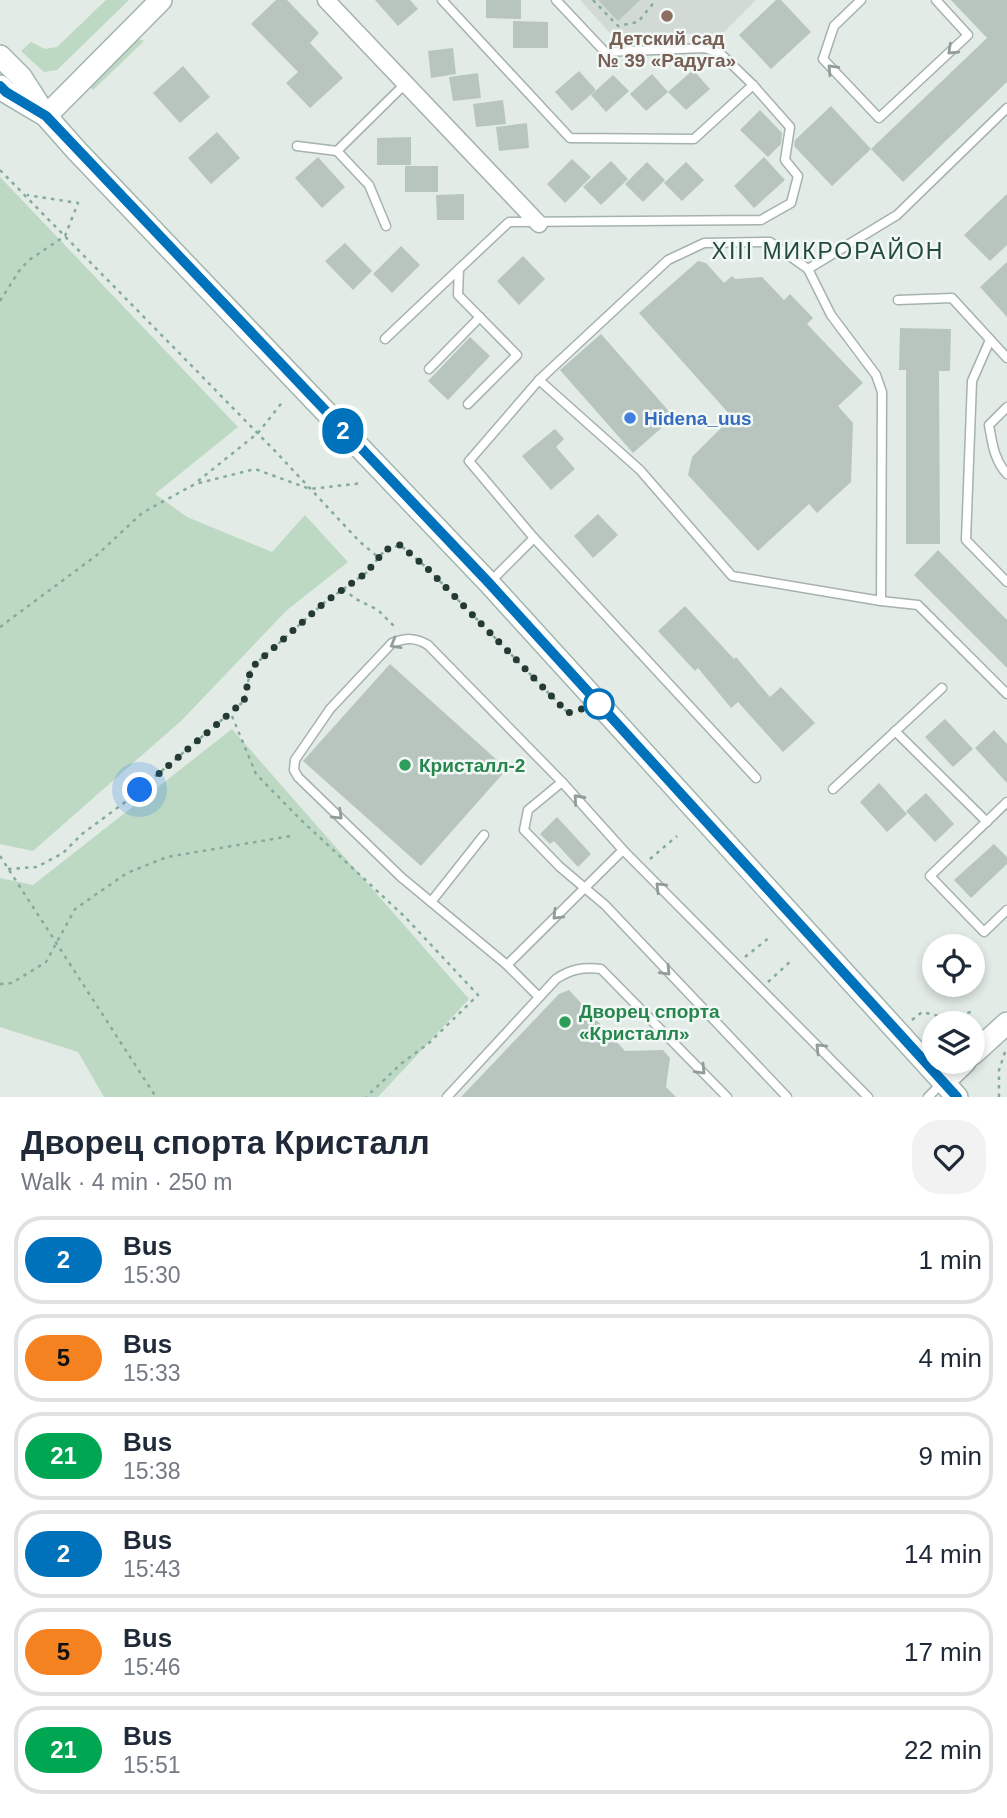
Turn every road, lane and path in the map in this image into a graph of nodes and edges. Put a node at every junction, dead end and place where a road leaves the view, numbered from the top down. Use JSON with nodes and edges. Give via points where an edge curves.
{"nodes":[{"id":1,"x":161,"y":0,"type":"edge"},
{"id":2,"x":442,"y":0,"type":"edge"},
{"id":3,"x":555,"y":0,"type":"edge"},
{"id":4,"x":593,"y":0,"type":"edge"},
{"id":5,"x":656,"y":0,"type":"edge"},
{"id":6,"x":861,"y":0,"type":"edge"},
{"id":7,"x":936,"y":0,"type":"edge"},
{"id":8,"x":331,"y":2,"type":"edge"},
{"id":9,"x":0,"y":56,"type":"edge"},
{"id":10,"x":405,"y":83,"type":"junction"},
{"id":11,"x":753,"y":85,"type":"junction"},
{"id":12,"x":0,"y":86,"type":"edge"},
{"id":13,"x":1007,"y":108,"type":"edge"},
{"id":14,"x":46,"y":116,"type":"junction"},
{"id":15,"x":297,"y":146,"type":"dead end"},
{"id":16,"x":337,"y":151,"type":"junction"},
{"id":17,"x":0,"y":170,"type":"edge"},
{"id":18,"x":24,"y":194,"type":"junction"},
{"id":19,"x":539,"y":224,"type":"junction"},
{"id":20,"x":386,"y":226,"type":"dead end"},
{"id":21,"x":65,"y":236,"type":"junction"},
{"id":22,"x":459,"y":269,"type":"junction"},
{"id":23,"x":808,"y":269,"type":"junction"},
{"id":24,"x":898,"y":300,"type":"dead end"},
{"id":25,"x":0,"y":301,"type":"edge"},
{"id":26,"x":480,"y":317,"type":"junction"},
{"id":27,"x":385,"y":339,"type":"dead end"},
{"id":28,"x":990,"y":340,"type":"junction"},
{"id":29,"x":1007,"y":358,"type":"edge"},
{"id":30,"x":429,"y":369,"type":"dead end"},
{"id":31,"x":539,"y":380,"type":"junction"},
{"id":32,"x":284,"y":400,"type":"dead end"},
{"id":33,"x":468,"y":404,"type":"dead end"},
{"id":34,"x":1007,"y":407,"type":"edge"},
{"id":35,"x":258,"y":433,"type":"junction"},
{"id":36,"x":1007,"y":474,"type":"edge"},
{"id":37,"x":362,"y":483,"type":"dead end"},
{"id":38,"x":195,"y":484,"type":"junction"},
{"id":39,"x":310,"y":489,"type":"junction"},
{"id":40,"x":534,"y":538,"type":"junction"},
{"id":41,"x":378,"y":557,"type":"junction"},
{"id":42,"x":1007,"y":582,"type":"edge"},
{"id":43,"x":489,"y":583,"type":"junction"},
{"id":44,"x":343,"y":589,"type":"junction"},
{"id":45,"x":881,"y":601,"type":"junction"},
{"id":46,"x":0,"y":627,"type":"edge"},
{"id":47,"x":406,"y":638,"type":"junction"},
{"id":48,"x":942,"y":688,"type":"dead end"},
{"id":49,"x":1007,"y":694,"type":"edge"},
{"id":50,"x":568,"y":713,"type":"dead end"},
{"id":51,"x":231,"y":714,"type":"junction"},
{"id":52,"x":895,"y":731,"type":"junction"},
{"id":53,"x":756,"y":778,"type":"dead end"},
{"id":54,"x":562,"y":782,"type":"junction"},
{"id":55,"x":833,"y":789,"type":"dead end"},
{"id":56,"x":1007,"y":802,"type":"edge"},
{"id":57,"x":986,"y":822,"type":"junction"},
{"id":58,"x":484,"y":835,"type":"dead end"},
{"id":59,"x":291,"y":836,"type":"dead end"},
{"id":60,"x":677,"y":836,"type":"dead end"},
{"id":61,"x":624,"y":850,"type":"junction"},
{"id":62,"x":0,"y":856,"type":"edge"},
{"id":63,"x":649,"y":860,"type":"dead end"},
{"id":64,"x":8,"y":869,"type":"junction"},
{"id":65,"x":584,"y":888,"type":"junction"},
{"id":66,"x":431,"y":902,"type":"junction"},
{"id":67,"x":1007,"y":910,"type":"edge"},
{"id":68,"x":770,"y":937,"type":"dead end"},
{"id":69,"x":56,"y":944,"type":"junction"},
{"id":70,"x":744,"y":958,"type":"dead end"},
{"id":71,"x":792,"y":960,"type":"dead end"},
{"id":72,"x":507,"y":965,"type":"junction"},
{"id":73,"x":767,"y":983,"type":"dead end"},
{"id":74,"x":0,"y":984,"type":"edge"},
{"id":75,"x":539,"y":998,"type":"junction"},
{"id":76,"x":922,"y":1012,"type":"edge"},
{"id":77,"x":1007,"y":1023,"type":"edge"},
{"id":78,"x":900,"y":1032,"type":"junction"},
{"id":79,"x":985,"y":1043,"type":"edge"},
{"id":80,"x":1005,"y":1050,"type":"dead end"},
{"id":81,"x":950,"y":1089,"type":"edge"},
{"id":82,"x":156,"y":1097,"type":"edge"},
{"id":83,"x":366,"y":1097,"type":"edge"},
{"id":84,"x":447,"y":1097,"type":"edge"},
{"id":85,"x":727,"y":1097,"type":"edge"},
{"id":86,"x":787,"y":1097,"type":"edge"},
{"id":87,"x":868,"y":1097,"type":"edge"},
{"id":88,"x":928,"y":1097,"type":"edge"},
{"id":89,"x":999,"y":1097,"type":"edge"}],
"edges":[{"from":1,"to":14,"type":"main road"},
{"from":2,"to":11,"type":"lane","via":[[570,138],[694,139]]},
{"from":3,"to":11,"type":"lane","via":[[605,52],[704,48],[720,53]]},
{"from":4,"to":5,"type":"path","via":[[618,26],[638,23]]},
{"from":7,"to":6,"type":"lane","one_way":true,"via":[[968,35],[879,118],[823,59],[834,26]]},
{"from":8,"to":10,"type":"street"},
{"from":9,"to":14,"type":"main road"},
{"from":10,"to":16,"type":"lane"},
{"from":10,"to":19,"type":"street"},
{"from":11,"to":19,"type":"lane","via":[[790,127],[785,160],[798,176],[791,203],[761,220]]},
{"from":12,"to":14,"type":"main road"},
{"from":13,"to":23,"type":"lane","via":[[897,215]]},
{"from":14,"to":43,"type":"main road"},
{"from":15,"to":16,"type":"lane"},
{"from":16,"to":20,"type":"lane","via":[[369,185]]},
{"from":17,"to":18,"type":"path"},
{"from":18,"to":21,"type":"path"},
{"from":18,"to":21,"type":"path","via":[[78,203]]},
{"from":19,"to":22,"type":"lane","via":[[509,222]]},
{"from":21,"to":25,"type":"path","via":[[29,260]]},
{"from":21,"to":35,"type":"path"},
{"from":22,"to":26,"type":"lane","via":[[458,295]]},
{"from":22,"to":27,"type":"lane"},
{"from":23,"to":31,"type":"lane","via":[[770,242],[704,243],[668,260]]},
{"from":23,"to":45,"type":"lane","via":[[831,315],[876,375],[882,392]]},
{"from":24,"to":28,"type":"lane","via":[[952,298]]},
{"from":26,"to":30,"type":"lane"},
{"from":26,"to":33,"type":"lane","via":[[517,355]]},
{"from":28,"to":29,"type":"lane"},
{"from":28,"to":42,"type":"lane","via":[[972,381],[966,540]]},
{"from":31,"to":40,"type":"lane","via":[[469,461]]},
{"from":31,"to":45,"type":"lane","via":[[640,470],[732,576]]},
{"from":32,"to":35,"type":"path"},
{"from":34,"to":36,"type":"lane","via":[[989,425],[993,449]]},
{"from":35,"to":38,"type":"path"},
{"from":35,"to":39,"type":"path"},
{"from":37,"to":39,"type":"path"},
{"from":38,"to":39,"type":"path","via":[[255,469]]},
{"from":38,"to":46,"type":"path","via":[[142,513],[97,555]]},
{"from":39,"to":41,"type":"path"},
{"from":40,"to":43,"type":"lane"},
{"from":40,"to":53,"type":"lane"},
{"from":41,"to":44,"type":"path","via":[[366,573]]},
{"from":41,"to":50,"type":"path","via":[[400,545]]},
{"from":43,"to":78,"type":"main road"},
{"from":44,"to":47,"type":"path","via":[[378,610]]},
{"from":44,"to":51,"type":"path","via":[[251,668],[244,701]]},
{"from":45,"to":49,"type":"lane","via":[[918,605]]},
{"from":47,"to":54,"type":"lane","via":[[428,645]]},
{"from":47,"to":66,"type":"lane","one_way":true,"via":[[392,643],[330,709],[295,760],[294,770]]},
{"from":48,"to":52,"type":"lane"},
{"from":51,"to":64,"type":"path","via":[[63,853],[37,867]]},
{"from":51,"to":83,"type":"path","via":[[256,774],[405,917],[478,995]]},
{"from":52,"to":55,"type":"lane"},
{"from":52,"to":57,"type":"lane"},
{"from":61,"to":54,"type":"lane","one_way":true},
{"from":54,"to":65,"type":"lane","via":[[528,810],[524,831]]},
{"from":56,"to":57,"type":"lane"},
{"from":57,"to":67,"type":"lane","via":[[930,876],[984,932]]},
{"from":58,"to":66,"type":"lane"},
{"from":59,"to":69,"type":"path","via":[[167,857],[127,873],[75,909]]},
{"from":60,"to":63,"type":"path"},
{"from":61,"to":65,"type":"lane"},
{"from":87,"to":61,"type":"lane","one_way":true},
{"from":62,"to":64,"type":"path"},
{"from":64,"to":69,"type":"path"},
{"from":65,"to":72,"type":"lane","one_way":true},
{"from":65,"to":86,"type":"lane","one_way":true},
{"from":66,"to":72,"type":"lane"},
{"from":68,"to":70,"type":"path"},
{"from":69,"to":74,"type":"path","via":[[46,962],[12,984]]},
{"from":69,"to":82,"type":"path"},
{"from":71,"to":73,"type":"path"},
{"from":72,"to":75,"type":"lane"},
{"from":75,"to":84,"type":"lane"},
{"from":75,"to":85,"type":"lane","one_way":true,"via":[[566,972],[600,969]]},
{"from":76,"to":78,"type":"path"},
{"from":77,"to":79,"type":"main road"},
{"from":78,"to":81,"type":"main road"},
{"from":80,"to":89,"type":"path"},
{"from":81,"to":88,"type":"lane"}]}
